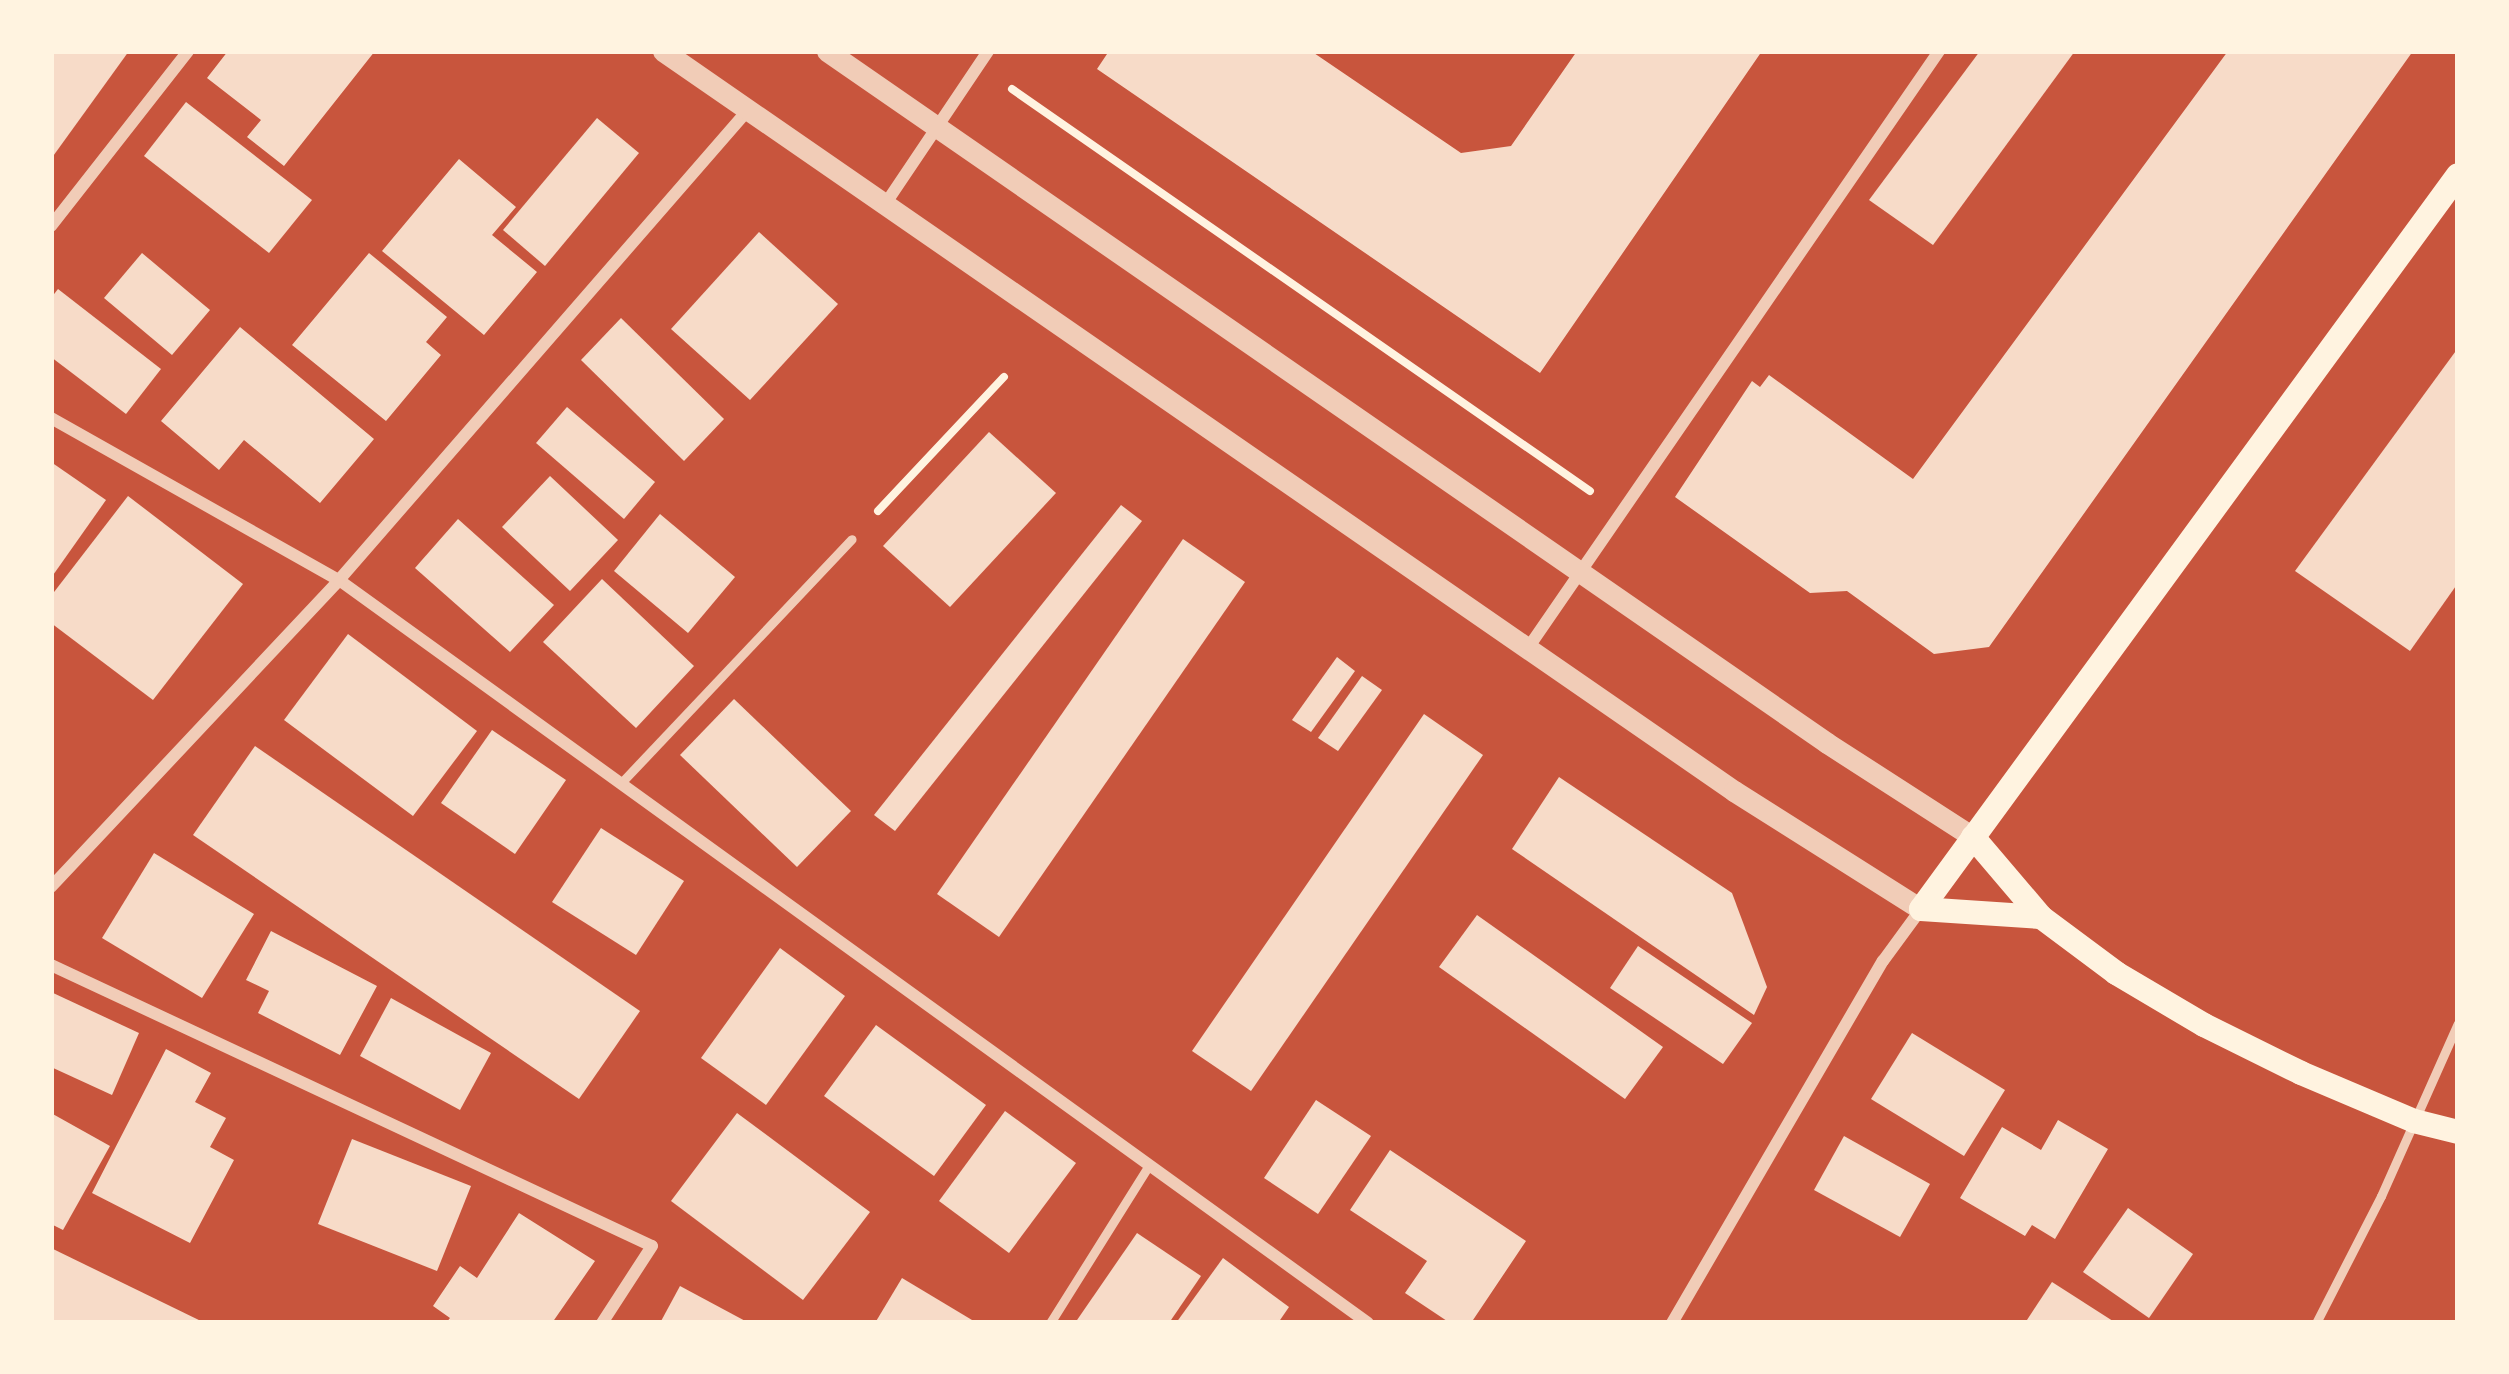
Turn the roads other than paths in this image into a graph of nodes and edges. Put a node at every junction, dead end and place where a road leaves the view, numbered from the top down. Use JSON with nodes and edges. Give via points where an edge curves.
{"nodes":[{"id":1,"x":188,"y":51,"type":"edge"},
{"id":2,"x":663,"y":51,"type":"edge"},
{"id":3,"x":827,"y":51,"type":"edge"},
{"id":4,"x":988,"y":51,"type":"edge"},
{"id":5,"x":1939,"y":51,"type":"edge"},
{"id":6,"x":748,"y":110,"type":"junction"},
{"id":7,"x":938,"y":127,"type":"junction"},
{"id":8,"x":2458,"y":175,"type":"edge"},
{"id":9,"x":886,"y":203,"type":"junction"},
{"id":10,"x":51,"y":226,"type":"edge"},
{"id":11,"x":51,"y":418,"type":"edge"},
{"id":12,"x":852,"y":538,"type":"road end"},
{"id":13,"x":1583,"y":570,"type":"junction"},
{"id":14,"x":339,"y":580,"type":"junction"},
{"id":15,"x":1528,"y":648,"type":"junction"},
{"id":16,"x":620,"y":784,"type":"junction"},
{"id":17,"x":1973,"y":837,"type":"junction"},
{"id":18,"x":51,"y":886,"type":"edge"},
{"id":19,"x":1921,"y":909,"type":"junction"},
{"id":20,"x":2041,"y":917,"type":"junction"},
{"id":21,"x":51,"y":965,"type":"edge"},
{"id":22,"x":2458,"y":1023,"type":"edge"},
{"id":23,"x":2414,"y":1121,"type":"junction"},
{"id":24,"x":2458,"y":1132,"type":"edge"},
{"id":25,"x":1149,"y":1166,"type":"junction"},
{"id":26,"x":602,"y":1323,"type":"edge"},
{"id":27,"x":1050,"y":1323,"type":"edge"},
{"id":28,"x":1368,"y":1323,"type":"edge"},
{"id":29,"x":1672,"y":1323,"type":"edge"},
{"id":30,"x":2316,"y":1323,"type":"edge"}],
"edges":[{"from":1,"to":10,"type":"street"},
{"from":2,"to":6,"type":"street"},
{"from":3,"to":7,"type":"street"},
{"from":4,"to":7,"type":"street"},
{"from":5,"to":13,"type":"street"},
{"from":6,"to":9,"type":"street"},
{"from":6,"to":14,"type":"street"},
{"from":7,"to":9,"type":"street"},
{"from":7,"to":13,"type":"street"},
{"from":8,"to":17,"type":"main road"},
{"from":9,"to":15,"type":"street"},
{"from":11,"to":14,"type":"street"},
{"from":12,"to":16,"type":"lane"},
{"from":13,"to":15,"type":"street"},
{"from":13,"to":17,"type":"street"},
{"from":14,"to":16,"type":"street"},
{"from":14,"to":18,"type":"street"},
{"from":15,"to":19,"type":"street"},
{"from":16,"to":25,"type":"street"},
{"from":17,"to":19,"type":"main road"},
{"from":17,"to":20,"type":"main road"},
{"from":19,"to":20,"type":"main road"},
{"from":19,"to":29,"type":"street"},
{"from":20,"to":23,"type":"main road","via":[[2204,1025]]},
{"from":21,"to":26,"type":"street","via":[[652,1246]]},
{"from":22,"to":23,"type":"lane"},
{"from":23,"to":24,"type":"main road"},
{"from":23,"to":30,"type":"lane"},
{"from":25,"to":27,"type":"lane"},
{"from":25,"to":28,"type":"street"}]}
